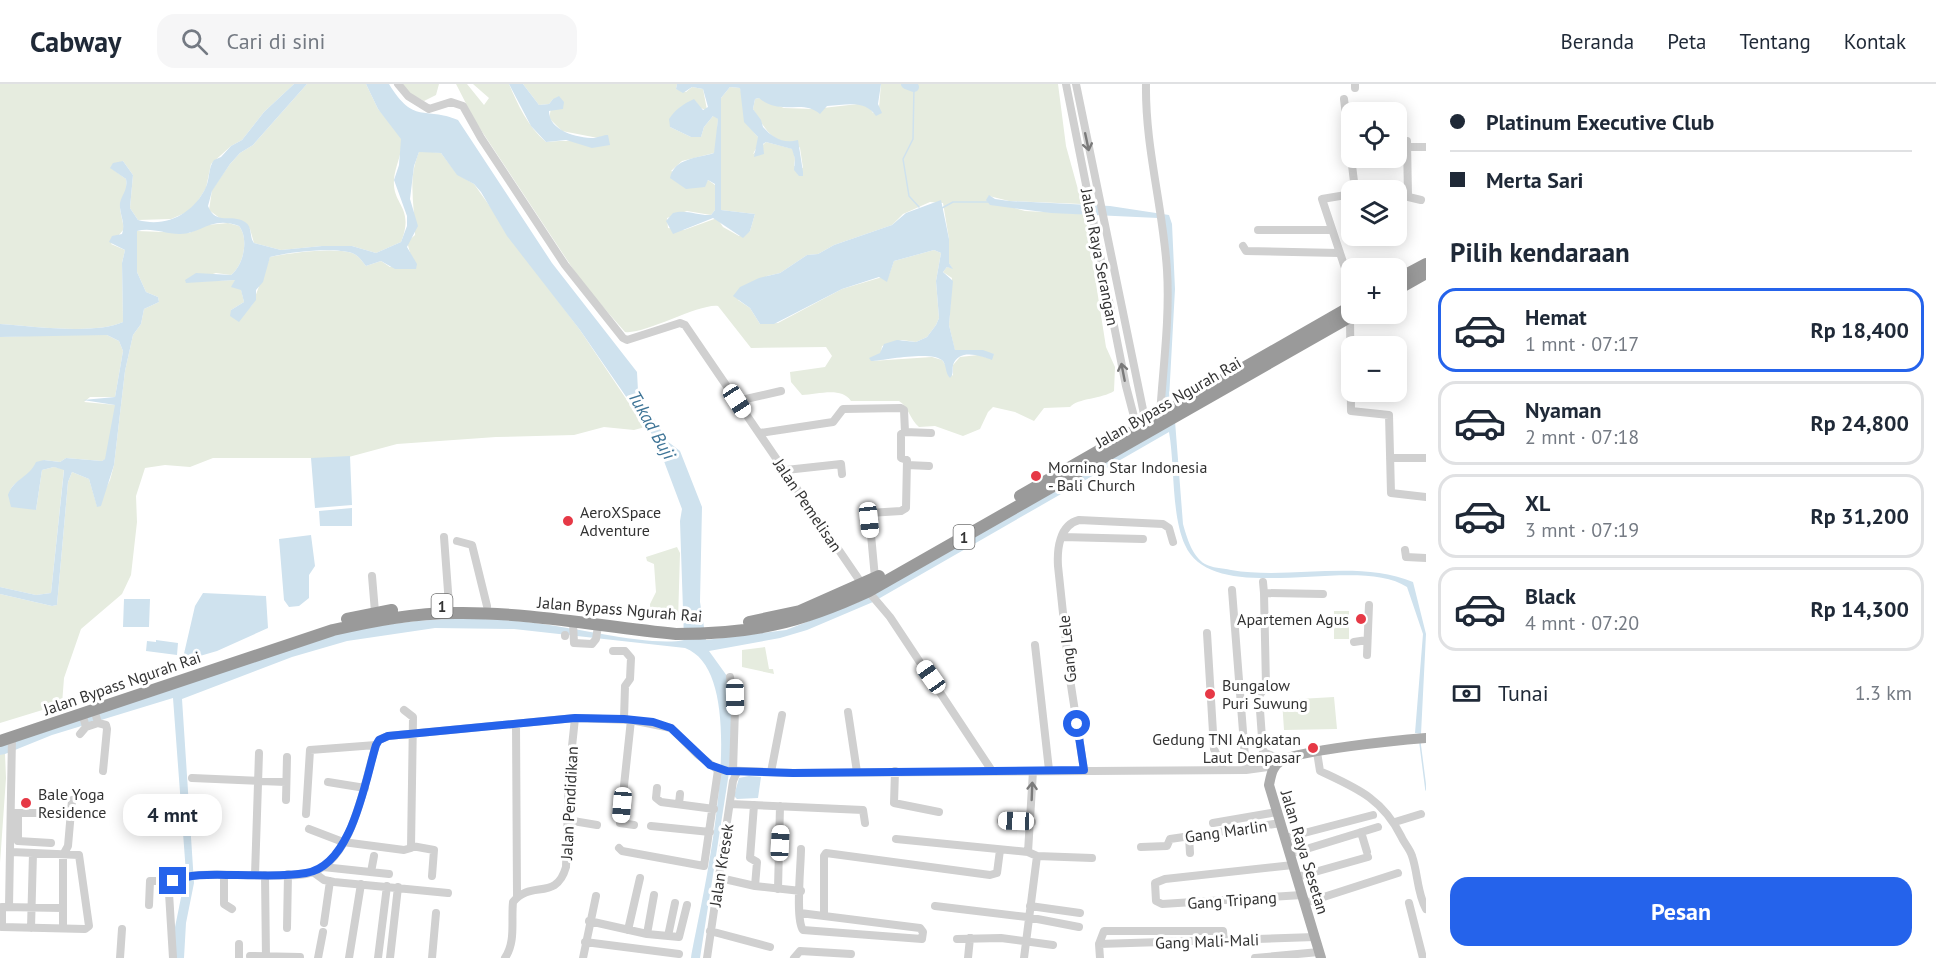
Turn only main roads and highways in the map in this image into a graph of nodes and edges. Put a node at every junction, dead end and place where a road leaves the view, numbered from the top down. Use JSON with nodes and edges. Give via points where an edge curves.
{"nodes":[{"id":1,"x":1426,"y":264,"type":"edge"},
{"id":2,"x":1426,"y":273,"type":"edge"},
{"id":3,"x":1407,"y":274,"type":"edge"},
{"id":4,"x":1407,"y":284,"type":"edge"},
{"id":5,"x":1341,"y":317,"type":"edge"},
{"id":6,"x":1163,"y":417,"type":"junction"},
{"id":7,"x":1081,"y":465,"type":"junction"},
{"id":8,"x":867,"y":589,"type":"junction"},
{"id":9,"x":676,"y":630,"type":"junction"},
{"id":10,"x":216,"y":664,"type":"junction"},
{"id":11,"x":6,"y":738,"type":"edge"},
{"id":12,"x":1422,"y":739,"type":"edge"},
{"id":13,"x":1320,"y":955,"type":"edge"}],
"edges":[{"from":1,"to":3,"type":"highway"},
{"from":2,"to":4,"type":"highway"},
{"from":5,"to":6,"type":"highway","name":"Jalan Bypass Ngurah Rai","number":"1"},
{"from":6,"to":7,"type":"highway","name":"Jalan Bypass Ngurah Rai","number":"1"},
{"from":6,"to":7,"type":"highway","name":"Jalan Bypass Ngurah Rai","number":"1","via":[[1141,426]]},
{"from":7,"to":8,"type":"highway","name":"Jalan Bypass Ngurah Rai","number":"1"},
{"from":7,"to":8,"type":"highway","name":"Jalan Bypass Ngurah Rai","number":"1","via":[[875,578]]},
{"from":8,"to":9,"type":"highway","name":"Jalan Bypass Ngurah Rai","number":"1","via":[[800,611],[707,630]]},
{"from":9,"to":10,"type":"highway","name":"Jalan Bypass Ngurah Rai","number":"1","via":[[569,631],[486,613],[414,615],[333,630]]},
{"from":9,"to":10,"type":"highway","name":"Jalan Bypass Ngurah Rai","number":"1","via":[[487,606],[449,605],[375,612],[323,625]]},
{"from":10,"to":11,"type":"highway","name":"Jalan Bypass Ngurah Rai","number":"1"},
{"from":10,"to":11,"type":"highway","name":"Jalan Bypass Ngurah Rai","number":"1","via":[[89,720]]},
{"from":12,"to":13,"type":"main road","name":"Jalan Raya Sesetan","via":[[1317,752],[1278,763],[1269,785]]}]}
